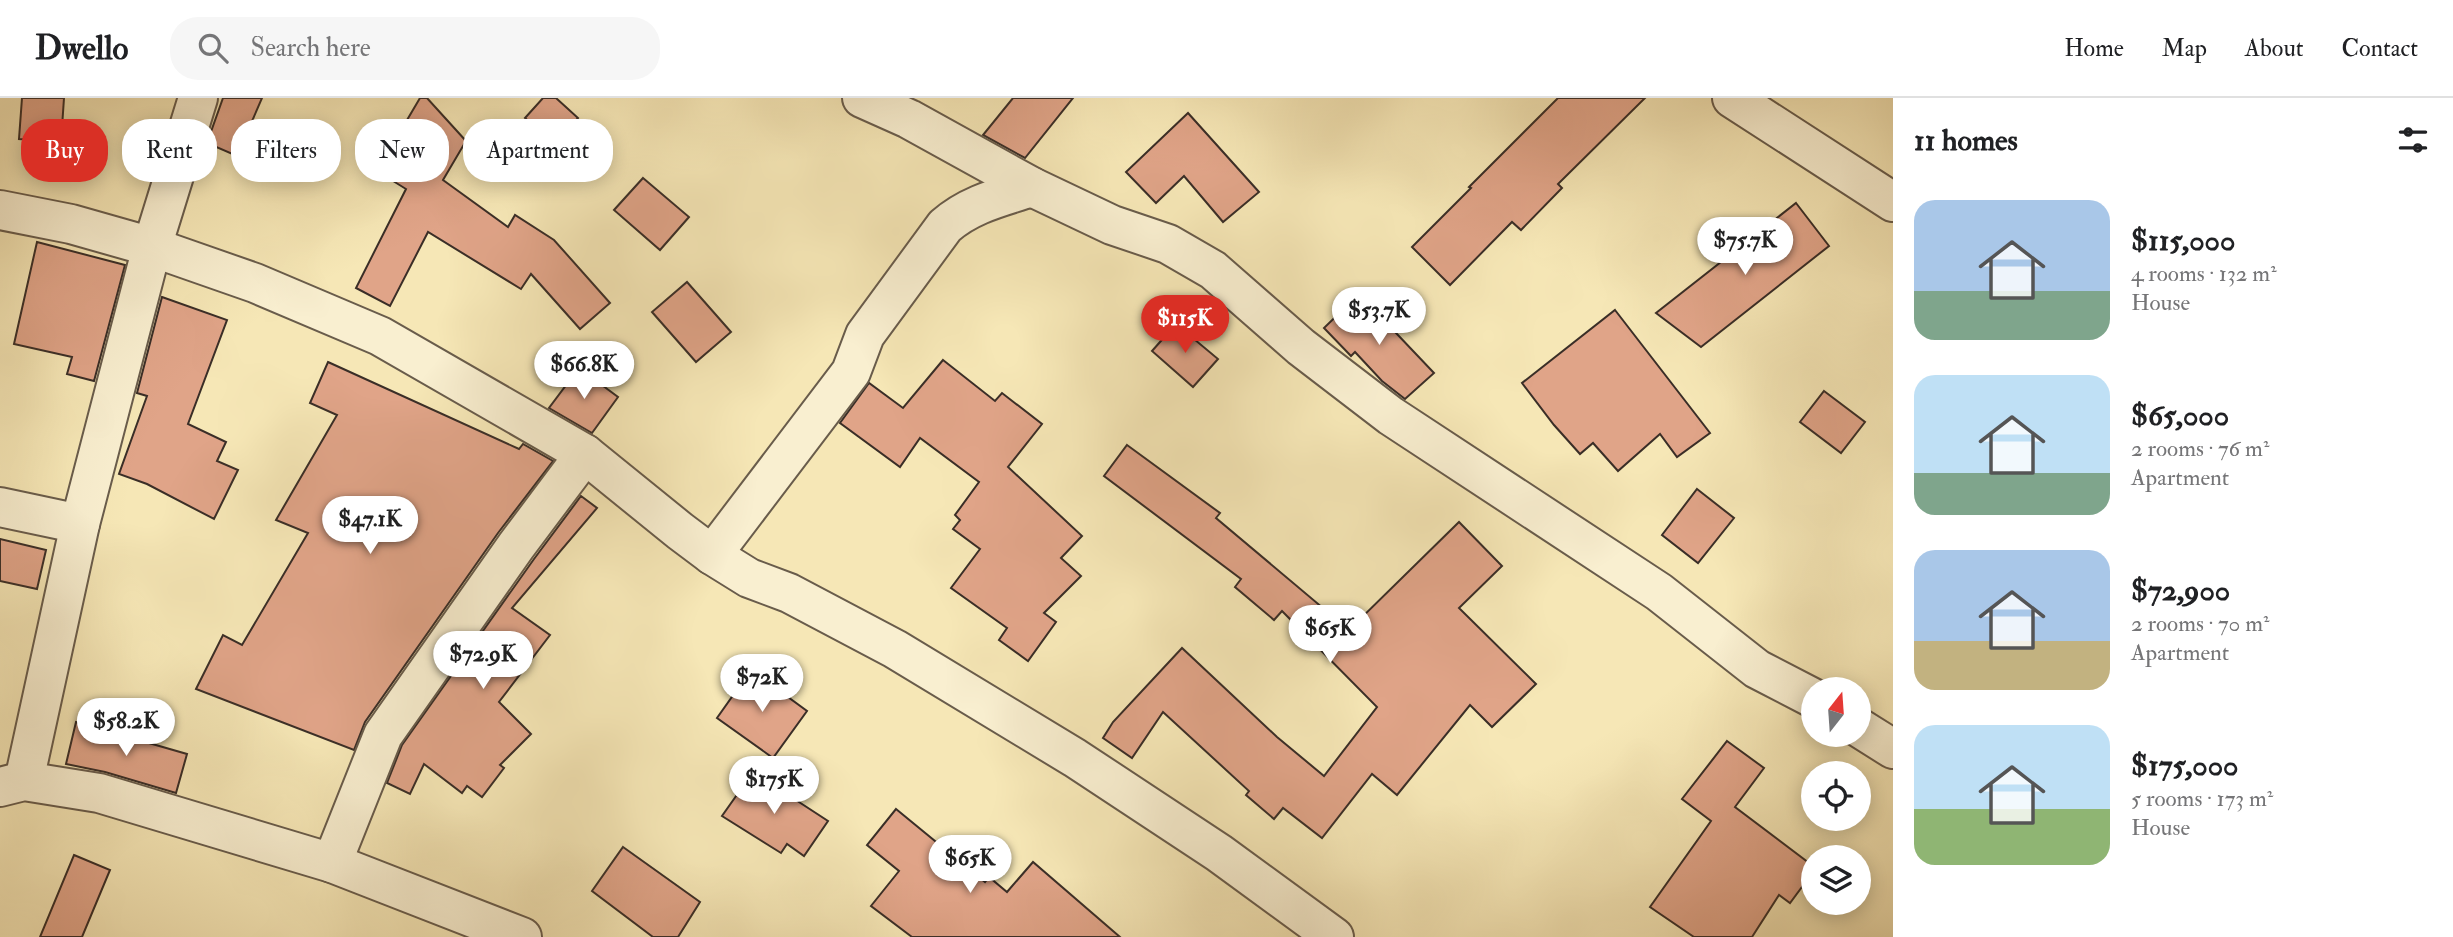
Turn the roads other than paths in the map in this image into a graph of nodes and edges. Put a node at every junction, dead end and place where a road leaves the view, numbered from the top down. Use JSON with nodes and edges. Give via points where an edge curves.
{"nodes":[{"id":1,"x":198,"y":98,"type":"edge"},
{"id":2,"x":862,"y":98,"type":"edge"},
{"id":3,"x":1732,"y":98,"type":"edge"},
{"id":4,"x":1032,"y":187,"type":"junction"},
{"id":5,"x":1893,"y":202,"type":"edge"},
{"id":6,"x":0,"y":210,"type":"edge"},
{"id":7,"x":152,"y":247,"type":"junction"},
{"id":8,"x":586,"y":454,"type":"junction"},
{"id":9,"x":0,"y":507,"type":"edge"},
{"id":10,"x":80,"y":524,"type":"junction"},
{"id":11,"x":712,"y":555,"type":"junction"},
{"id":12,"x":1801,"y":692,"type":"edge"},
{"id":13,"x":1871,"y":735,"type":"edge"},
{"id":14,"x":1893,"y":748,"type":"edge"},
{"id":15,"x":12,"y":784,"type":"edge"},
{"id":16,"x":332,"y":863,"type":"junction"},
{"id":17,"x":522,"y":937,"type":"edge"},
{"id":18,"x":1334,"y":937,"type":"edge"}],
"edges":[{"from":1,"to":7,"type":"street"},
{"from":2,"to":4,"type":"street"},
{"from":3,"to":5,"type":"street"},
{"from":4,"to":11,"type":"street","via":[[977,205],[945,226],[865,335],[852,372]]},
{"from":4,"to":12,"type":"street","via":[[1112,225],[1168,244],[1213,270],[1301,347],[1391,416],[1659,592],[1757,669]]},
{"from":6,"to":7,"type":"street"},
{"from":7,"to":8,"type":"street","via":[[255,283],[380,336]]},
{"from":7,"to":10,"type":"street"},
{"from":8,"to":11,"type":"street"},
{"from":8,"to":16,"type":"street","via":[[383,734]]},
{"from":9,"to":10,"type":"street"},
{"from":10,"to":15,"type":"street"},
{"from":11,"to":18,"type":"street","via":[[749,578],[789,593],[895,649],[1075,758],[1219,853]]},
{"from":13,"to":14,"type":"street"},
{"from":15,"to":16,"type":"street","via":[[99,793]]},
{"from":16,"to":17,"type":"street"}]}
